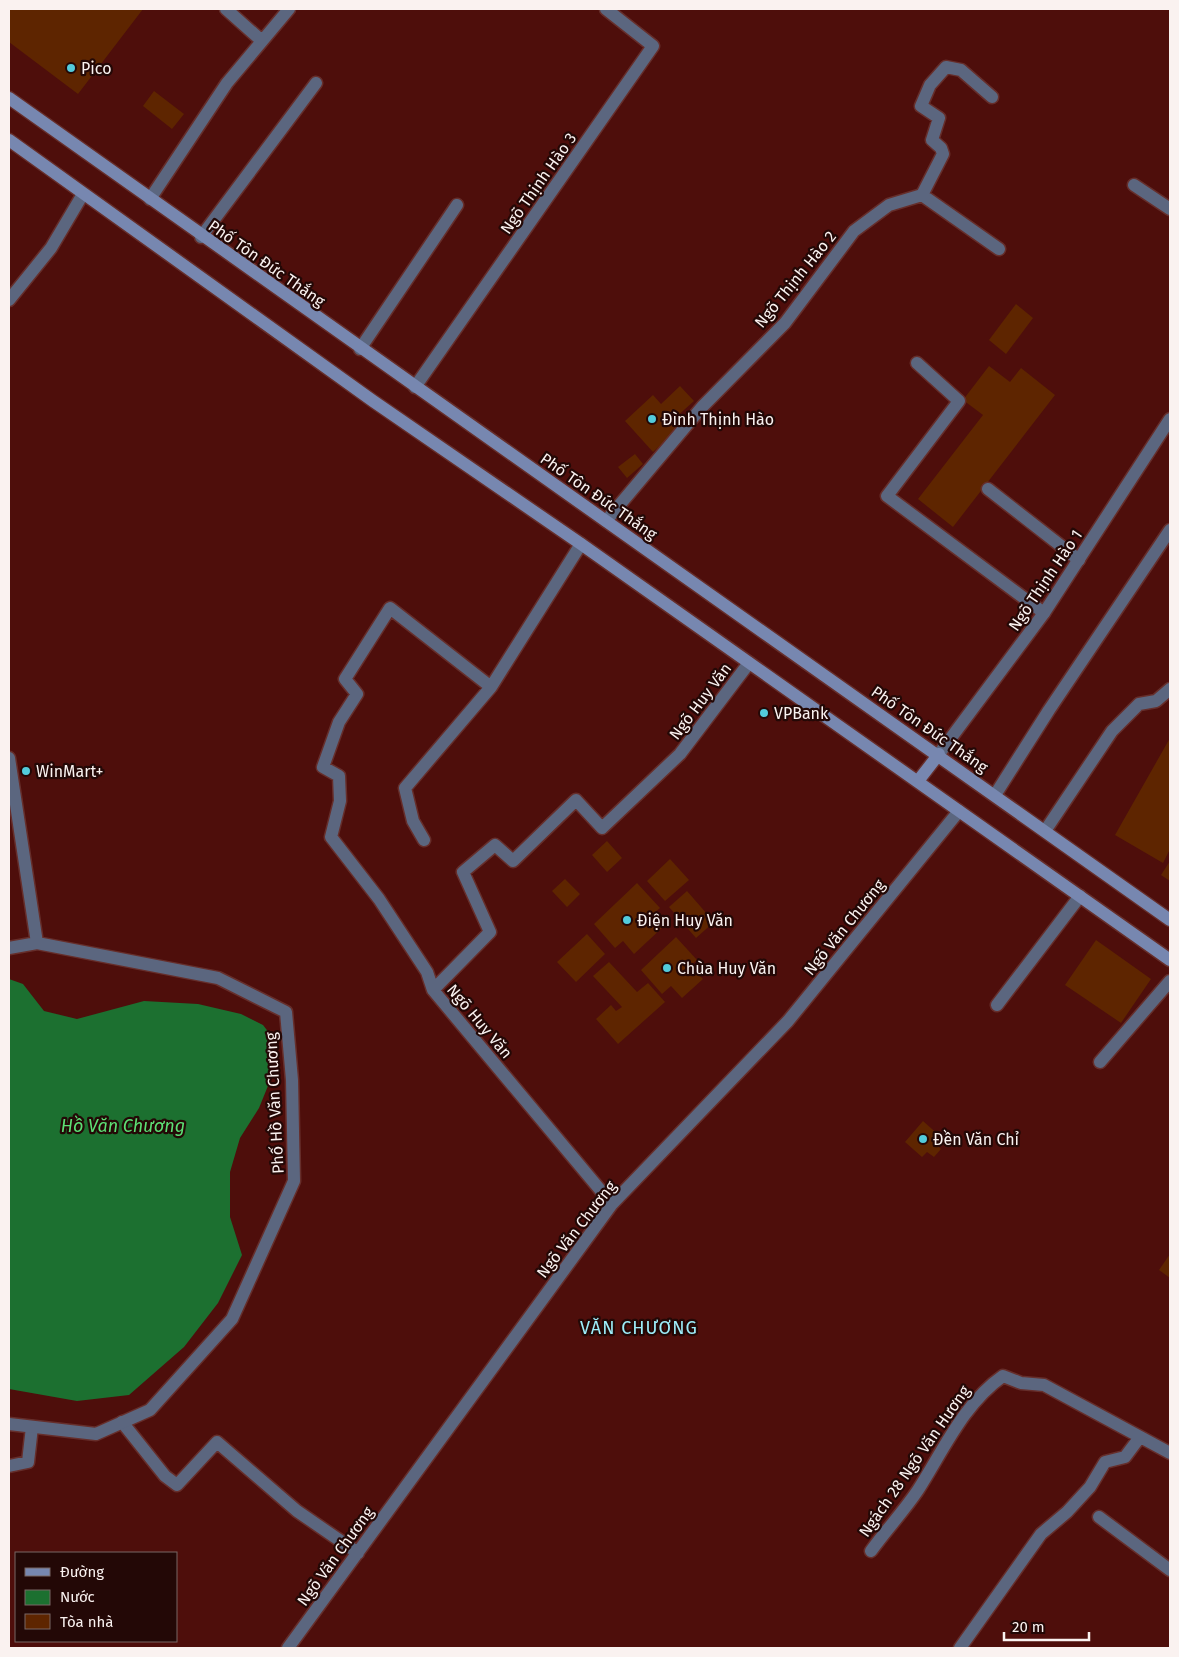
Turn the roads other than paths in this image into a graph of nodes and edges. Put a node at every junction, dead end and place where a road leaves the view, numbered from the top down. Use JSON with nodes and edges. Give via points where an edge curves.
{"nodes":[{"id":1,"x":226,"y":9,"type":"edge"},
{"id":2,"x":289,"y":9,"type":"edge"},
{"id":3,"x":606,"y":9,"type":"edge"},
{"id":4,"x":628,"y":9,"type":"edge"},
{"id":5,"x":620,"y":20,"type":"junction"},
{"id":6,"x":262,"y":41,"type":"junction"},
{"id":7,"x":316,"y":83,"type":"dead end"},
{"id":8,"x":992,"y":97,"type":"dead end"},
{"id":9,"x":9,"y":98,"type":"edge"},
{"id":10,"x":9,"y":140,"type":"edge"},
{"id":11,"x":1134,"y":185,"type":"dead end"},
{"id":12,"x":83,"y":194,"type":"junction"},
{"id":13,"x":922,"y":195,"type":"junction"},
{"id":14,"x":150,"y":199,"type":"junction"},
{"id":15,"x":457,"y":205,"type":"dead end"},
{"id":16,"x":1170,"y":209,"type":"edge"},
{"id":17,"x":201,"y":237,"type":"junction"},
{"id":18,"x":999,"y":250,"type":"dead end"},
{"id":19,"x":9,"y":300,"type":"edge"},
{"id":20,"x":360,"y":349,"type":"junction"},
{"id":21,"x":917,"y":364,"type":"dead end"},
{"id":22,"x":415,"y":387,"type":"junction"},
{"id":23,"x":1170,"y":419,"type":"edge"},
{"id":24,"x":988,"y":488,"type":"dead end"},
{"id":25,"x":606,"y":521,"type":"junction"},
{"id":26,"x":1170,"y":530,"type":"edge"},
{"id":27,"x":582,"y":544,"type":"junction"},
{"id":28,"x":1079,"y":560,"type":"junction"},
{"id":29,"x":1044,"y":613,"type":"junction"},
{"id":30,"x":749,"y":663,"type":"junction"},
{"id":31,"x":491,"y":687,"type":"junction"},
{"id":32,"x":1170,"y":689,"type":"edge"},
{"id":33,"x":939,"y":754,"type":"junction"},
{"id":34,"x":9,"y":758,"type":"edge"},
{"id":35,"x":918,"y":782,"type":"junction"},
{"id":36,"x":994,"y":795,"type":"junction"},
{"id":37,"x":959,"y":811,"type":"junction"},
{"id":38,"x":1045,"y":831,"type":"junction"},
{"id":39,"x":424,"y":840,"type":"dead end"},
{"id":40,"x":1080,"y":896,"type":"junction"},
{"id":41,"x":1170,"y":920,"type":"edge"},
{"id":42,"x":37,"y":943,"type":"junction"},
{"id":43,"x":9,"y":948,"type":"edge"},
{"id":44,"x":1170,"y":960,"type":"edge"},
{"id":45,"x":1170,"y":981,"type":"edge"},
{"id":46,"x":433,"y":990,"type":"junction"},
{"id":47,"x":997,"y":1005,"type":"dead end"},
{"id":48,"x":1100,"y":1062,"type":"dead end"},
{"id":49,"x":612,"y":1204,"type":"junction"},
{"id":50,"x":122,"y":1422,"type":"junction"},
{"id":51,"x":9,"y":1424,"type":"edge"},
{"id":52,"x":32,"y":1426,"type":"junction"},
{"id":53,"x":1140,"y":1437,"type":"junction"},
{"id":54,"x":1170,"y":1453,"type":"edge"},
{"id":55,"x":9,"y":1466,"type":"edge"},
{"id":56,"x":1100,"y":1517,"type":"dead end"},
{"id":57,"x":871,"y":1551,"type":"dead end"},
{"id":58,"x":358,"y":1553,"type":"junction"},
{"id":59,"x":1170,"y":1570,"type":"edge"},
{"id":60,"x":288,"y":1648,"type":"edge"},
{"id":61,"x":960,"y":1648,"type":"edge"}],
"edges":[{"from":1,"to":6,"type":"street"},
{"from":2,"to":6,"type":"street"},
{"from":3,"to":5,"type":"street","name":"Ngõ Thịnh Hào 3"},
{"from":4,"to":5,"type":"street"},
{"from":5,"to":22,"type":"street","name":"Ngõ Thịnh Hào 3","via":[[652,46]]},
{"from":6,"to":14,"type":"street","via":[[227,83]]},
{"from":7,"to":17,"type":"street"},
{"from":8,"to":13,"type":"street","via":[[961,70],[946,67],[930,85],[921,106],[939,118],[932,140],[943,154]]},
{"from":9,"to":14,"type":"main road","name":"Phố Tôn Đức Thắng"},
{"from":10,"to":12,"type":"main road"},
{"from":11,"to":16,"type":"street"},
{"from":12,"to":19,"type":"street","via":[[51,248]]},
{"from":12,"to":27,"type":"main road","via":[[373,401]]},
{"from":13,"to":18,"type":"street"},
{"from":13,"to":25,"type":"street","name":"Ngõ Thịnh Hào 2","via":[[889,205],[854,231],[785,323],[702,407]]},
{"from":14,"to":17,"type":"main road","name":"Phố Tôn Đức Thắng"},
{"from":15,"to":20,"type":"street"},
{"from":17,"to":20,"type":"main road","name":"Phố Tôn Đức Thắng"},
{"from":20,"to":22,"type":"main road","name":"Phố Tôn Đức Thắng"},
{"from":21,"to":29,"type":"street","via":[[959,401],[887,496]]},
{"from":22,"to":25,"type":"main road","name":"Phố Tôn Đức Thắng"},
{"from":23,"to":28,"type":"street","name":"Ngõ Thịnh Hào 1"},
{"from":24,"to":28,"type":"street"},
{"from":25,"to":33,"type":"main road","name":"Phố Tôn Đức Thắng"},
{"from":26,"to":36,"type":"street"},
{"from":27,"to":30,"type":"main road"},
{"from":27,"to":31,"type":"street"},
{"from":28,"to":29,"type":"street","name":"Ngõ Thịnh Hào 1"},
{"from":29,"to":33,"type":"street","name":"Ngõ Thịnh Hào 1"},
{"from":30,"to":35,"type":"main road"},
{"from":30,"to":46,"type":"street","name":"Ngõ Huy Văn","via":[[680,754],[602,828],[576,800],[513,861],[495,845],[463,872],[490,932]]},
{"from":31,"to":39,"type":"street","via":[[405,788],[413,821]]},
{"from":31,"to":46,"type":"street","via":[[390,608],[345,679],[357,694],[339,722],[323,767],[340,776],[340,801],[331,837],[379,899],[427,972]]},
{"from":32,"to":38,"type":"street","via":[[1156,701],[1140,704],[1112,731]]},
{"from":33,"to":35,"type":"main road"},
{"from":33,"to":36,"type":"main road","name":"Phố Tôn Đức Thắng"},
{"from":34,"to":42,"type":"street"},
{"from":35,"to":37,"type":"main road"},
{"from":36,"to":38,"type":"main road","name":"Phố Tôn Đức Thắng"},
{"from":37,"to":40,"type":"main road"},
{"from":37,"to":49,"type":"street","name":"Ngõ Văn Chương","via":[[788,1021]]},
{"from":38,"to":41,"type":"main road","name":"Phố Tôn Đức Thắng"},
{"from":40,"to":44,"type":"main road"},
{"from":40,"to":47,"type":"street"},
{"from":42,"to":43,"type":"street","name":"Phố Hồ Văn Chương"},
{"from":42,"to":50,"type":"street","name":"Phố Hồ Văn Chương","via":[[218,978],[286,1012],[292,1080],[294,1181],[232,1319],[150,1410]]},
{"from":45,"to":48,"type":"street"},
{"from":46,"to":49,"type":"street","name":"Ngõ Huy Văn"},
{"from":49,"to":58,"type":"street","name":"Ngõ Văn Chương"},
{"from":50,"to":52,"type":"street","name":"Phố Hồ Văn Chương","via":[[96,1434]]},
{"from":50,"to":58,"type":"street","via":[[165,1476],[177,1485],[217,1442],[297,1511]]},
{"from":51,"to":52,"type":"street","name":"Phố Hồ Văn Chương"},
{"from":52,"to":55,"type":"street","via":[[28,1462]]},
{"from":53,"to":54,"type":"street","name":"Ngách 28 Ngõ Văn Hương"},
{"from":53,"to":57,"type":"street","name":"Ngách 28 Ngõ Văn Hương","via":[[1044,1386],[1002,1376],[987,1387],[967,1413],[917,1492]]},
{"from":53,"to":61,"type":"street","via":[[1125,1457],[1105,1462],[1084,1494],[1041,1534]]},
{"from":56,"to":59,"type":"street"},
{"from":58,"to":60,"type":"street","name":"Ngõ Văn Chương"}]}
